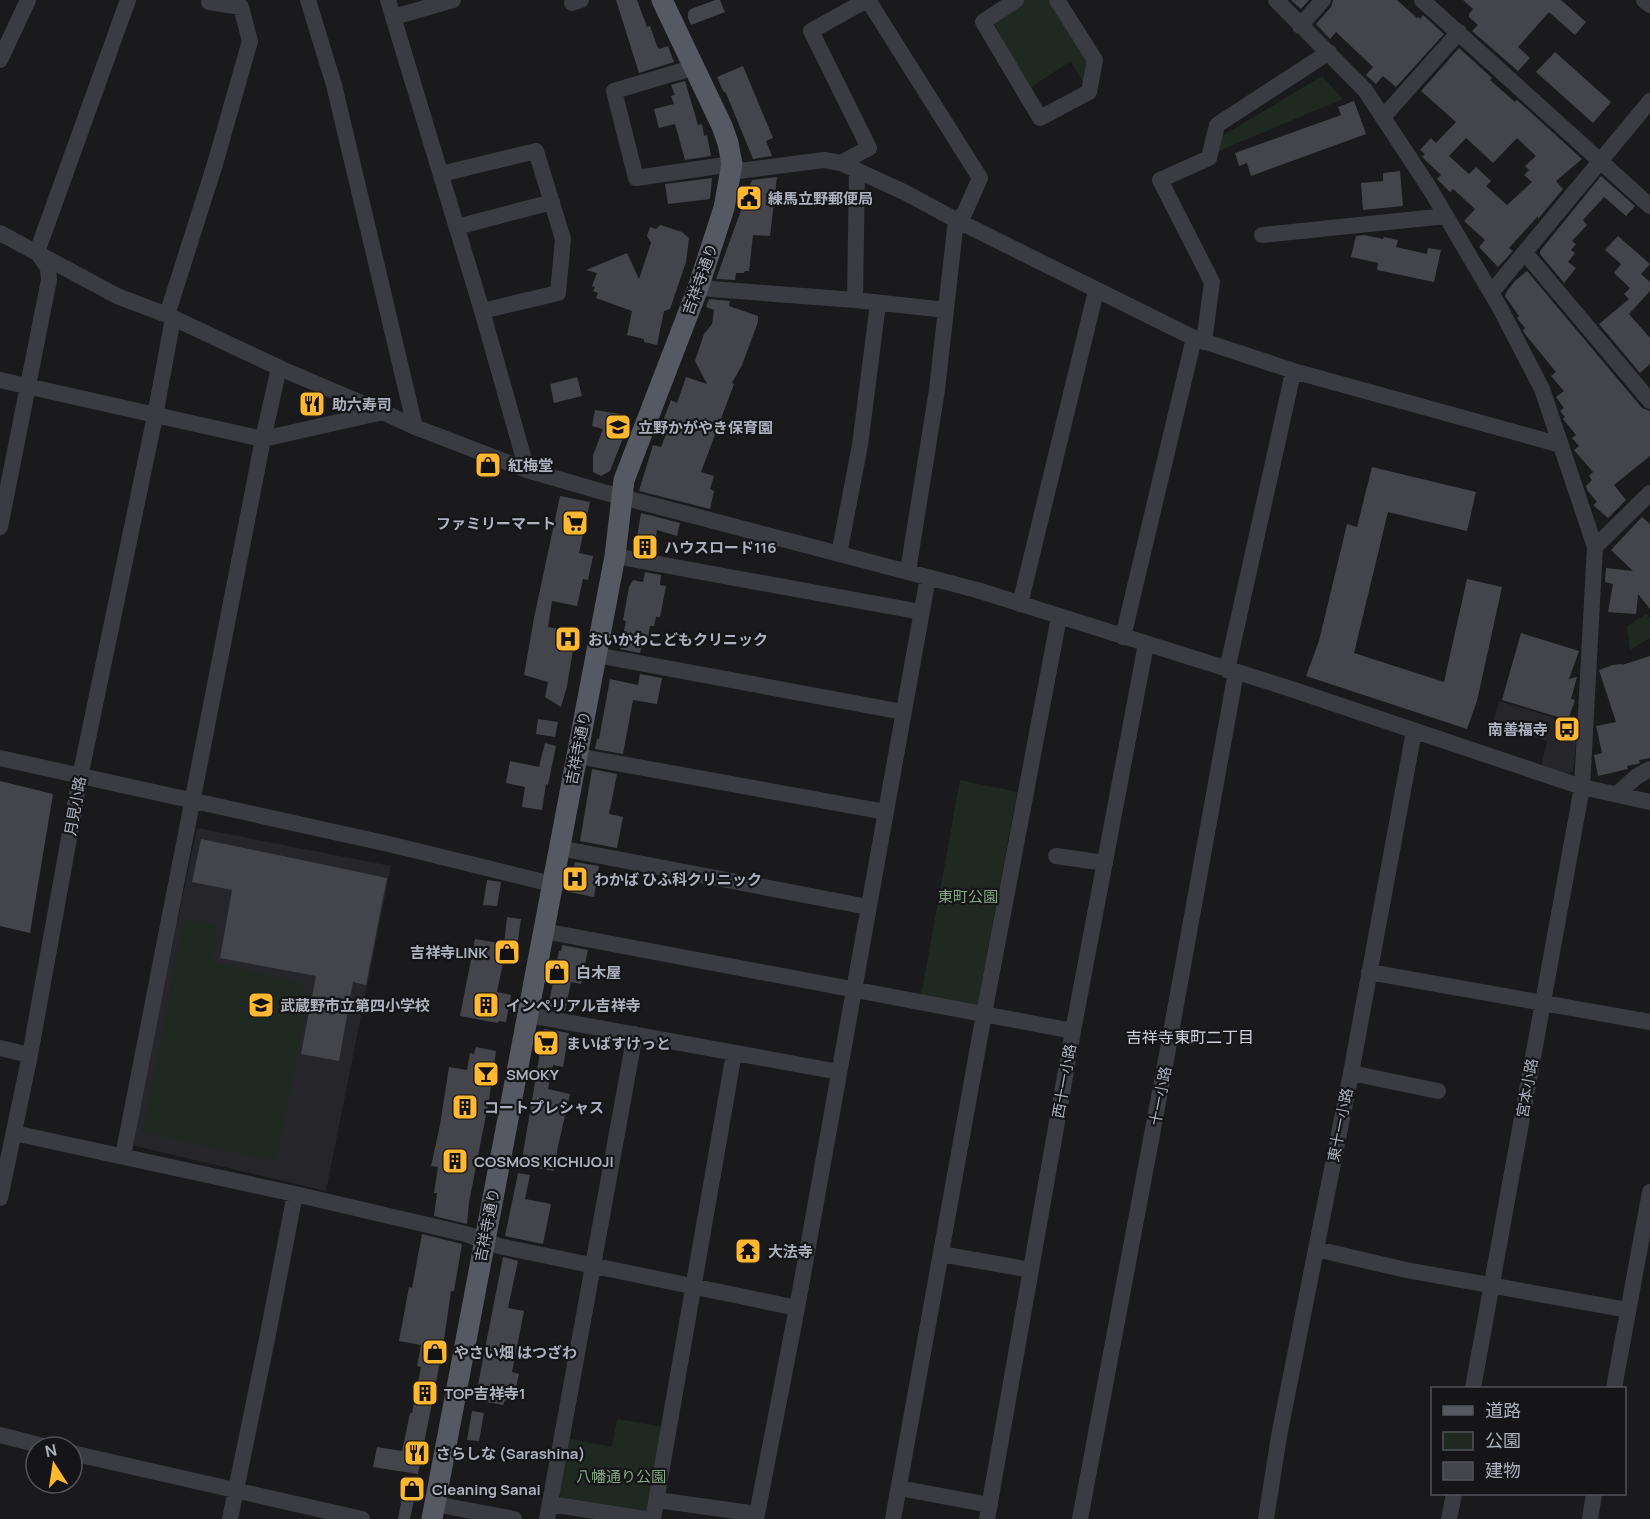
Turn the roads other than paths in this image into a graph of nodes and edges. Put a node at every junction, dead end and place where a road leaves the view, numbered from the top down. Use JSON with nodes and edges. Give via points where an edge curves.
{"nodes":[{"id":1,"x":28,"y":0,"type":"edge"},
{"id":2,"x":128,"y":0,"type":"edge"},
{"id":3,"x":308,"y":0,"type":"edge"},
{"id":4,"x":388,"y":0,"type":"edge"},
{"id":5,"x":453,"y":0,"type":"edge"},
{"id":6,"x":663,"y":0,"type":"edge"},
{"id":7,"x":868,"y":0,"type":"edge"},
{"id":8,"x":1057,"y":0,"type":"edge"},
{"id":9,"x":1276,"y":0,"type":"edge"},
{"id":10,"x":1323,"y":0,"type":"edge"},
{"id":11,"x":1422,"y":0,"type":"edge"},
{"id":12,"x":1644,"y":0,"type":"edge"},
{"id":13,"x":209,"y":2,"type":"dead end"},
{"id":14,"x":1009,"y":2,"type":"edge"},
{"id":15,"x":1650,"y":5,"type":"edge"},
{"id":16,"x":394,"y":16,"type":"junction"},
{"id":17,"x":1300,"y":26,"type":"junction"},
{"id":18,"x":1459,"y":33,"type":"junction"},
{"id":19,"x":1329,"y":52,"type":"junction"},
{"id":20,"x":0,"y":60,"type":"edge"},
{"id":21,"x":695,"y":67,"type":"junction"},
{"id":22,"x":1650,"y":101,"type":"edge"},
{"id":23,"x":1384,"y":116,"type":"junction"},
{"id":24,"x":1601,"y":162,"type":"junction"},
{"id":25,"x":841,"y":163,"type":"junction"},
{"id":26,"x":731,"y":168,"type":"junction"},
{"id":27,"x":857,"y":170,"type":"junction"},
{"id":28,"x":441,"y":174,"type":"junction"},
{"id":29,"x":552,"y":202,"type":"junction"},
{"id":30,"x":1650,"y":206,"type":"edge"},
{"id":31,"x":1446,"y":216,"type":"junction"},
{"id":32,"x":956,"y":220,"type":"junction"},
{"id":33,"x":457,"y":227,"type":"junction"},
{"id":34,"x":0,"y":233,"type":"edge"},
{"id":35,"x":1262,"y":235,"type":"dead end"},
{"id":36,"x":37,"y":252,"type":"junction"},
{"id":37,"x":1526,"y":254,"type":"junction"},
{"id":38,"x":698,"y":288,"type":"junction"},
{"id":39,"x":1096,"y":291,"type":"junction"},
{"id":40,"x":1491,"y":293,"type":"junction"},
{"id":41,"x":855,"y":300,"type":"junction"},
{"id":42,"x":878,"y":303,"type":"junction"},
{"id":43,"x":946,"y":310,"type":"junction"},
{"id":44,"x":482,"y":311,"type":"junction"},
{"id":45,"x":170,"y":316,"type":"junction"},
{"id":46,"x":1199,"y":340,"type":"junction"},
{"id":47,"x":279,"y":368,"type":"junction"},
{"id":48,"x":1297,"y":372,"type":"junction"},
{"id":49,"x":0,"y":380,"type":"edge"},
{"id":50,"x":28,"y":386,"type":"junction"},
{"id":51,"x":1650,"y":401,"type":"edge"},
{"id":52,"x":383,"y":412,"type":"junction"},
{"id":53,"x":155,"y":416,"type":"junction"},
{"id":54,"x":415,"y":427,"type":"junction"},
{"id":55,"x":263,"y":439,"type":"junction"},
{"id":56,"x":1561,"y":445,"type":"junction"},
{"id":57,"x":527,"y":470,"type":"junction"},
{"id":58,"x":1650,"y":493,"type":"edge"},
{"id":59,"x":622,"y":496,"type":"junction"},
{"id":60,"x":0,"y":527,"type":"edge"},
{"id":61,"x":1595,"y":547,"type":"junction"},
{"id":62,"x":839,"y":554,"type":"junction"},
{"id":63,"x":615,"y":556,"type":"junction"},
{"id":64,"x":908,"y":572,"type":"junction"},
{"id":65,"x":928,"y":577,"type":"junction"},
{"id":66,"x":1020,"y":604,"type":"junction"},
{"id":67,"x":921,"y":612,"type":"junction"},
{"id":68,"x":1059,"y":617,"type":"junction"},
{"id":69,"x":1123,"y":637,"type":"junction"},
{"id":70,"x":1146,"y":644,"type":"junction"},
{"id":71,"x":596,"y":655,"type":"junction"},
{"id":72,"x":1232,"y":671,"type":"junction"},
{"id":73,"x":903,"y":712,"type":"junction"},
{"id":74,"x":1414,"y":731,"type":"junction"},
{"id":75,"x":577,"y":756,"type":"junction"},
{"id":76,"x":0,"y":758,"type":"edge"},
{"id":77,"x":1650,"y":769,"type":"edge"},
{"id":78,"x":80,"y":777,"type":"junction"},
{"id":79,"x":1582,"y":787,"type":"junction"},
{"id":80,"x":1617,"y":794,"type":"junction"},
{"id":81,"x":192,"y":802,"type":"junction"},
{"id":82,"x":1650,"y":802,"type":"edge"},
{"id":83,"x":886,"y":812,"type":"junction"},
{"id":84,"x":559,"y":848,"type":"junction"},
{"id":85,"x":1056,"y":856,"type":"dead end"},
{"id":86,"x":1105,"y":863,"type":"junction"},
{"id":87,"x":552,"y":885,"type":"junction"},
{"id":88,"x":868,"y":907,"type":"junction"},
{"id":89,"x":544,"y":931,"type":"junction"},
{"id":90,"x":1369,"y":972,"type":"junction"},
{"id":91,"x":853,"y":989,"type":"junction"},
{"id":92,"x":1542,"y":1004,"type":"junction"},
{"id":93,"x":984,"y":1014,"type":"junction"},
{"id":94,"x":528,"y":1015,"type":"junction"},
{"id":95,"x":1650,"y":1023,"type":"edge"},
{"id":96,"x":1073,"y":1031,"type":"junction"},
{"id":97,"x":635,"y":1034,"type":"junction"},
{"id":98,"x":0,"y":1048,"type":"edge"},
{"id":99,"x":734,"y":1053,"type":"junction"},
{"id":100,"x":30,"y":1055,"type":"junction"},
{"id":101,"x":839,"y":1072,"type":"junction"},
{"id":102,"x":1351,"y":1073,"type":"junction"},
{"id":103,"x":1438,"y":1091,"type":"dead end"},
{"id":104,"x":14,"y":1133,"type":"junction"},
{"id":105,"x":123,"y":1156,"type":"junction"},
{"id":106,"x":1650,"y":1192,"type":"edge"},
{"id":107,"x":295,"y":1194,"type":"junction"},
{"id":108,"x":0,"y":1198,"type":"edge"},
{"id":109,"x":484,"y":1240,"type":"junction"},
{"id":110,"x":1316,"y":1249,"type":"junction"},
{"id":111,"x":941,"y":1254,"type":"junction"},
{"id":112,"x":593,"y":1265,"type":"junction"},
{"id":113,"x":1031,"y":1270,"type":"junction"},
{"id":114,"x":1491,"y":1285,"type":"junction"},
{"id":115,"x":694,"y":1286,"type":"junction"},
{"id":116,"x":797,"y":1308,"type":"junction"},
{"id":117,"x":1628,"y":1310,"type":"junction"},
{"id":118,"x":1473,"y":1387,"type":"edge"},
{"id":119,"x":1614,"y":1387,"type":"edge"},
{"id":120,"x":0,"y":1435,"type":"edge"},
{"id":121,"x":24,"y":1441,"type":"edge"},
{"id":122,"x":84,"y":1456,"type":"edge"},
{"id":123,"x":899,"y":1488,"type":"junction"},
{"id":124,"x":235,"y":1491,"type":"junction"},
{"id":125,"x":1454,"y":1495,"type":"edge"},
{"id":126,"x":1594,"y":1495,"type":"edge"},
{"id":127,"x":657,"y":1500,"type":"junction"},
{"id":128,"x":434,"y":1511,"type":"edge"},
{"id":129,"x":548,"y":1511,"type":"edge"},
{"id":130,"x":988,"y":1512,"type":"edge"},
{"id":131,"x":756,"y":1517,"type":"edge"},
{"id":132,"x":230,"y":1519,"type":"edge"},
{"id":133,"x":362,"y":1519,"type":"edge"},
{"id":134,"x":514,"y":1519,"type":"edge"},
{"id":135,"x":645,"y":1519,"type":"edge"},
{"id":136,"x":653,"y":1519,"type":"edge"},
{"id":137,"x":893,"y":1519,"type":"edge"},
{"id":138,"x":1080,"y":1519,"type":"edge"},
{"id":139,"x":1266,"y":1519,"type":"edge"},
{"id":140,"x":1449,"y":1519,"type":"edge"},
{"id":141,"x":1590,"y":1519,"type":"edge"}],
"edges":[{"from":1,"to":20,"type":"street"},
{"from":2,"to":36,"type":"street"},
{"from":3,"to":54,"type":"street","via":[[334,85]]},
{"from":4,"to":16,"type":"street"},
{"from":5,"to":16,"type":"street"},
{"from":6,"to":21,"type":"main road","name":"吉祥寺通り"},
{"from":7,"to":25,"type":"street","via":[[811,31],[869,148]]},
{"from":7,"to":32,"type":"street","via":[[980,178],[964,214]]},
{"from":8,"to":14,"type":"street","via":[[1095,60],[1089,92],[1040,118],[983,22]]},
{"from":9,"to":17,"type":"street"},
{"from":10,"to":17,"type":"street"},
{"from":11,"to":18,"type":"street"},
{"from":12,"to":15,"type":"street"},
{"from":13,"to":45,"type":"street","name":"月見小路","via":[[241,7],[250,41]]},
{"from":16,"to":28,"type":"street"},
{"from":17,"to":19,"type":"street"},
{"from":18,"to":23,"type":"street"},
{"from":18,"to":24,"type":"street"},
{"from":19,"to":23,"type":"street"},
{"from":19,"to":46,"type":"street","via":[[1217,125],[1209,158],[1160,180],[1212,282]]},
{"from":21,"to":26,"type":"main road","name":"吉祥寺通り","via":[[722,126]]},
{"from":21,"to":26,"type":"street","via":[[614,91],[636,178]]},
{"from":22,"to":24,"type":"street"},
{"from":23,"to":31,"type":"street"},
{"from":24,"to":30,"type":"street"},
{"from":24,"to":37,"type":"street"},
{"from":25,"to":26,"type":"street","via":[[824,160]]},
{"from":25,"to":27,"type":"street"},
{"from":26,"to":38,"type":"main road","name":"吉祥寺通り","via":[[724,208]]},
{"from":27,"to":32,"type":"street"},
{"from":27,"to":41,"type":"street"},
{"from":28,"to":29,"type":"street","via":[[536,151]]},
{"from":28,"to":33,"type":"street"},
{"from":29,"to":33,"type":"street"},
{"from":29,"to":44,"type":"street","via":[[563,239],[558,293]]},
{"from":31,"to":35,"type":"street"},
{"from":31,"to":40,"type":"street"},
{"from":32,"to":39,"type":"street"},
{"from":32,"to":43,"type":"street"},
{"from":33,"to":44,"type":"street"},
{"from":34,"to":36,"type":"street"},
{"from":36,"to":45,"type":"street","via":[[117,296]]},
{"from":36,"to":50,"type":"street","via":[[48,268],[49,280]]},
{"from":37,"to":40,"type":"street"},
{"from":37,"to":51,"type":"street"},
{"from":38,"to":41,"type":"street"},
{"from":38,"to":59,"type":"main road","name":"吉祥寺通り","via":[[624,480]]},
{"from":39,"to":46,"type":"street"},
{"from":39,"to":66,"type":"street"},
{"from":40,"to":56,"type":"street","via":[[1542,389]]},
{"from":41,"to":42,"type":"street"},
{"from":42,"to":43,"type":"street"},
{"from":42,"to":62,"type":"street","via":[[860,445]]},
{"from":43,"to":64,"type":"street"},
{"from":44,"to":57,"type":"street"},
{"from":45,"to":47,"type":"street"},
{"from":45,"to":53,"type":"street","name":"月見小路"},
{"from":46,"to":48,"type":"street"},
{"from":46,"to":69,"type":"street"},
{"from":47,"to":52,"type":"street"},
{"from":47,"to":55,"type":"street"},
{"from":48,"to":56,"type":"street"},
{"from":48,"to":72,"type":"street","name":"十一小路","via":[[1292,376]]},
{"from":49,"to":50,"type":"street"},
{"from":50,"to":53,"type":"street"},
{"from":50,"to":60,"type":"street"},
{"from":52,"to":54,"type":"street"},
{"from":52,"to":55,"type":"street"},
{"from":53,"to":55,"type":"street"},
{"from":53,"to":78,"type":"street","name":"月見小路"},
{"from":54,"to":57,"type":"street"},
{"from":55,"to":81,"type":"street"},
{"from":56,"to":61,"type":"street"},
{"from":57,"to":59,"type":"street"},
{"from":58,"to":61,"type":"street"},
{"from":59,"to":62,"type":"street"},
{"from":59,"to":63,"type":"main road","name":"吉祥寺通り"},
{"from":61,"to":79,"type":"street","name":"宮本小路"},
{"from":62,"to":64,"type":"street"},
{"from":63,"to":67,"type":"street"},
{"from":63,"to":71,"type":"main road","name":"吉祥寺通り"},
{"from":64,"to":65,"type":"street"},
{"from":65,"to":66,"type":"street"},
{"from":65,"to":67,"type":"street"},
{"from":66,"to":68,"type":"street"},
{"from":67,"to":73,"type":"street"},
{"from":68,"to":69,"type":"street"},
{"from":68,"to":93,"type":"street"},
{"from":69,"to":70,"type":"street"},
{"from":70,"to":72,"type":"street"},
{"from":70,"to":86,"type":"street","name":"西十一小路"},
{"from":71,"to":73,"type":"street"},
{"from":71,"to":75,"type":"main road","name":"吉祥寺通り"},
{"from":72,"to":74,"type":"street"},
{"from":72,"to":138,"type":"street","name":"十一小路","via":[[1168,1049]]},
{"from":73,"to":83,"type":"street"},
{"from":74,"to":79,"type":"street"},
{"from":74,"to":90,"type":"street","name":"東十一小路"},
{"from":75,"to":83,"type":"street"},
{"from":75,"to":84,"type":"main road","name":"吉祥寺通り"},
{"from":76,"to":78,"type":"street"},
{"from":77,"to":80,"type":"street"},
{"from":78,"to":81,"type":"street"},
{"from":78,"to":100,"type":"street","name":"月見小路"},
{"from":79,"to":80,"type":"street"},
{"from":79,"to":92,"type":"street","name":"宮本小路"},
{"from":80,"to":82,"type":"street"},
{"from":81,"to":87,"type":"street","via":[[393,845]]},
{"from":81,"to":105,"type":"street"},
{"from":83,"to":88,"type":"street"},
{"from":84,"to":87,"type":"main road","name":"吉祥寺通り"},
{"from":84,"to":88,"type":"street"},
{"from":85,"to":86,"type":"street"},
{"from":86,"to":96,"type":"street","name":"西十一小路"},
{"from":87,"to":89,"type":"main road","name":"吉祥寺通り"},
{"from":88,"to":91,"type":"street"},
{"from":89,"to":91,"type":"street"},
{"from":89,"to":94,"type":"main road","name":"吉祥寺通り"},
{"from":90,"to":92,"type":"street"},
{"from":90,"to":102,"type":"street","name":"東十一小路"},
{"from":91,"to":93,"type":"street"},
{"from":91,"to":101,"type":"street"},
{"from":92,"to":95,"type":"street"},
{"from":92,"to":114,"type":"street","name":"宮本小路"},
{"from":93,"to":96,"type":"street"},
{"from":93,"to":111,"type":"street"},
{"from":94,"to":97,"type":"street"},
{"from":94,"to":109,"type":"main road","name":"吉祥寺通り"},
{"from":96,"to":113,"type":"street","name":"西十一小路"},
{"from":97,"to":99,"type":"street"},
{"from":97,"to":112,"type":"street"},
{"from":98,"to":100,"type":"street"},
{"from":99,"to":101,"type":"street"},
{"from":99,"to":115,"type":"street"},
{"from":100,"to":104,"type":"street","name":"月見小路"},
{"from":101,"to":116,"type":"street"},
{"from":102,"to":103,"type":"street"},
{"from":102,"to":110,"type":"street","name":"東十一小路"},
{"from":104,"to":105,"type":"street"},
{"from":104,"to":108,"type":"street","name":"月見小路"},
{"from":105,"to":107,"type":"street"},
{"from":106,"to":117,"type":"street"},
{"from":107,"to":109,"type":"street"},
{"from":107,"to":124,"type":"street"},
{"from":109,"to":112,"type":"street"},
{"from":109,"to":128,"type":"main road","name":"吉祥寺通り"},
{"from":110,"to":114,"type":"street"},
{"from":110,"to":139,"type":"street","name":"東十一小路"},
{"from":111,"to":113,"type":"street"},
{"from":111,"to":123,"type":"street"},
{"from":112,"to":115,"type":"street"},
{"from":112,"to":129,"type":"street"},
{"from":113,"to":130,"type":"street","name":"西十一小路"},
{"from":114,"to":117,"type":"street"},
{"from":114,"to":118,"type":"street","name":"宮本小路"},
{"from":115,"to":116,"type":"street"},
{"from":115,"to":127,"type":"street"},
{"from":116,"to":131,"type":"street"},
{"from":117,"to":119,"type":"street"},
{"from":120,"to":121,"type":"street"},
{"from":122,"to":124,"type":"street"},
{"from":123,"to":130,"type":"street"},
{"from":123,"to":137,"type":"street"},
{"from":124,"to":132,"type":"street"},
{"from":124,"to":133,"type":"street"},
{"from":125,"to":140,"type":"street"},
{"from":126,"to":141,"type":"street"},
{"from":127,"to":131,"type":"street"},
{"from":127,"to":136,"type":"street"},
{"from":128,"to":134,"type":"street"},
{"from":129,"to":135,"type":"street"}]}
